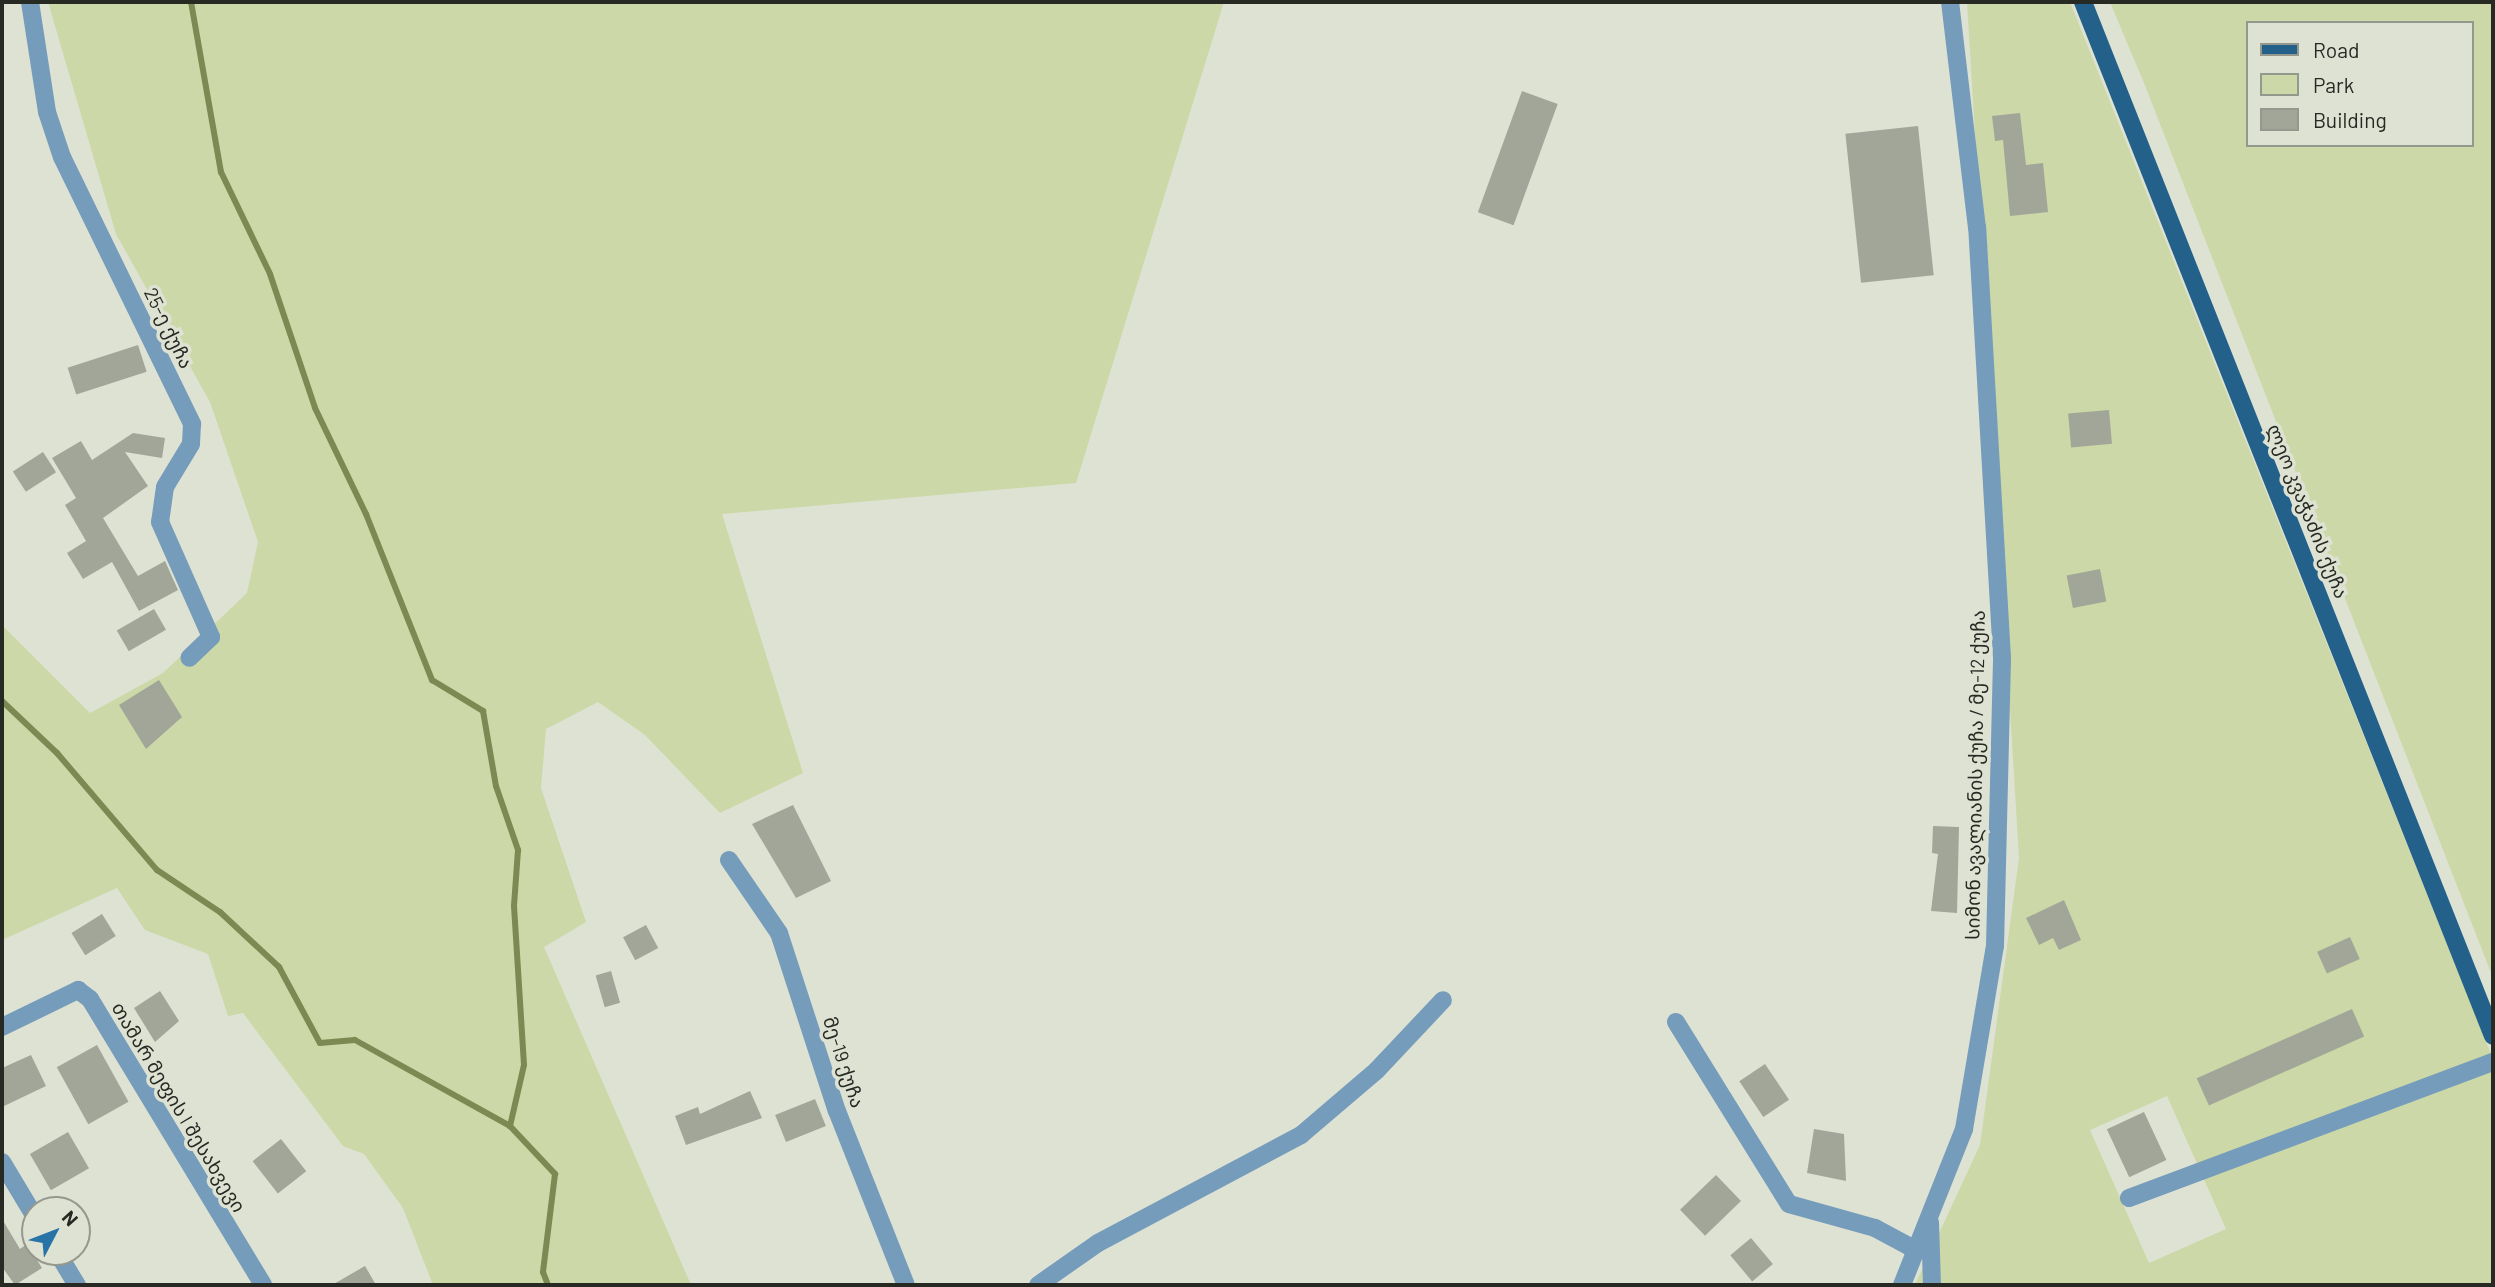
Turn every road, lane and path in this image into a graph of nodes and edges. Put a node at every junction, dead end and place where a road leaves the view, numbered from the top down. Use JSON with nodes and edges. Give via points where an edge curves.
{"nodes":[{"id":1,"x":30,"y":2,"type":"edge"},
{"id":2,"x":1950,"y":2,"type":"edge"},
{"id":3,"x":2083,"y":2,"type":"edge"},
{"id":4,"x":189,"y":658,"type":"dead end"},
{"id":5,"x":729,"y":860,"type":"dead end"},
{"id":6,"x":1443,"y":1000,"type":"dead end"},
{"id":7,"x":1676,"y":1022,"type":"dead end"},
{"id":8,"x":2,"y":1027,"type":"edge"},
{"id":9,"x":2493,"y":1036,"type":"edge"},
{"id":10,"x":2493,"y":1062,"type":"edge"},
{"id":11,"x":2,"y":1162,"type":"edge"},
{"id":12,"x":22,"y":1196,"type":"edge"},
{"id":13,"x":2129,"y":1198,"type":"dead end"},
{"id":14,"x":1930,"y":1215,"type":"junction"},
{"id":15,"x":1916,"y":1250,"type":"junction"},
{"id":16,"x":65,"y":1266,"type":"edge"},
{"id":17,"x":77,"y":1285,"type":"edge"},
{"id":18,"x":263,"y":1285,"type":"edge"},
{"id":19,"x":906,"y":1285,"type":"edge"},
{"id":20,"x":1038,"y":1285,"type":"edge"},
{"id":21,"x":1902,"y":1285,"type":"edge"},
{"id":22,"x":1932,"y":1285,"type":"edge"}],
"edges":[{"from":1,"to":4,"type":"street","name":"25-ე ქუჩა","via":[[47,112],[62,157],[192,424],[191,444],[165,488],[160,522],[211,637]]},
{"from":2,"to":14,"type":"street","name":"სიმონ ავალიანის ქუჩა / მე-12 ქუჩა","via":[[1977,228],[2002,658],[1995,946],[1964,1129]]},
{"from":3,"to":9,"type":"main road","name":"ლეო კვაჭაძის ქუჩა"},
{"from":5,"to":19,"type":"street","name":"მე-19 ქუჩა","via":[[779,933],[837,1111]]},
{"from":6,"to":20,"type":"street","via":[[1377,1070],[1301,1135],[1098,1243]]},
{"from":7,"to":15,"type":"street","via":[[1789,1204],[1875,1228]]},
{"from":8,"to":18,"type":"street","name":"თამარ მეფის I შესახვევი","via":[[78,990],[90,999]]},
{"from":10,"to":13,"type":"street"},
{"from":11,"to":12,"type":"street"},
{"from":14,"to":15,"type":"street","name":"სიმონ ავალიანის ქუჩა / მე-12 ქუჩა"},
{"from":14,"to":22,"type":"street"},
{"from":15,"to":21,"type":"street","name":"სიმონ ავალიანის ქუჩა / მე-12 ქუჩა"},
{"from":16,"to":17,"type":"street"}]}
